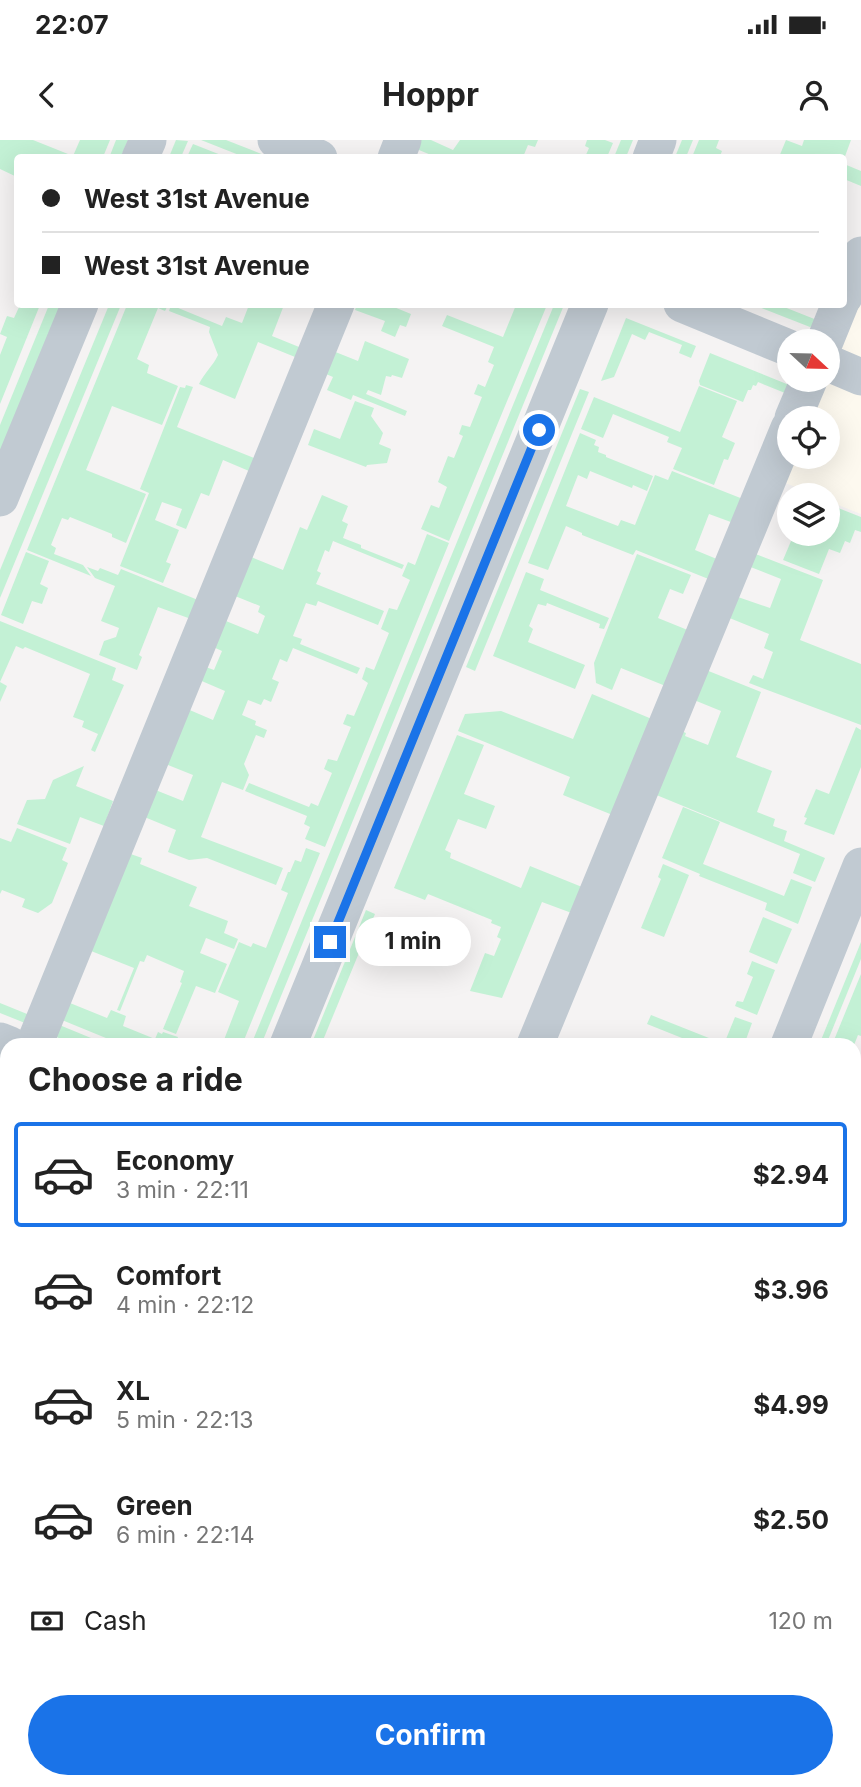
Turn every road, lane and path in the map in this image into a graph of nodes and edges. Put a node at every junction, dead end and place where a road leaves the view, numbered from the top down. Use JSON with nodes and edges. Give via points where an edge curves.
{"nodes":[{"id":1,"x":276,"y":140,"type":"edge"},
{"id":2,"x":309,"y":154,"type":"edge"},
{"id":3,"x":861,"y":255,"type":"edge"},
{"id":4,"x":847,"y":290,"type":"edge"},
{"id":5,"x":78,"y":308,"type":"edge"},
{"id":6,"x":335,"y":308,"type":"edge"},
{"id":7,"x":588,"y":308,"type":"edge"},
{"id":8,"x":692,"y":308,"type":"edge"},
{"id":9,"x":839,"y":308,"type":"edge"},
{"id":10,"x":830,"y":329,"type":"edge"},
{"id":11,"x":777,"y":343,"type":"edge"},
{"id":12,"x":840,"y":368,"type":"edge"},
{"id":13,"x":861,"y":377,"type":"edge"},
{"id":14,"x":777,"y":457,"type":"edge"},
{"id":15,"x":0,"y":498,"type":"edge"},
{"id":16,"x":861,"y":866,"type":"edge"},
{"id":17,"x":37,"y":1038,"type":"edge"},
{"id":18,"x":291,"y":1038,"type":"edge"},
{"id":19,"x":538,"y":1038,"type":"edge"},
{"id":20,"x":792,"y":1038,"type":"edge"}],
"edges":[{"from":1,"to":2,"type":"street"},
{"from":3,"to":4,"type":"street"},
{"from":5,"to":15,"type":"street"},
{"from":6,"to":17,"type":"street"},
{"from":7,"to":18,"type":"street"},
{"from":8,"to":11,"type":"street"},
{"from":9,"to":10,"type":"street"},
{"from":12,"to":13,"type":"street"},
{"from":14,"to":19,"type":"street"},
{"from":16,"to":20,"type":"street"}]}
